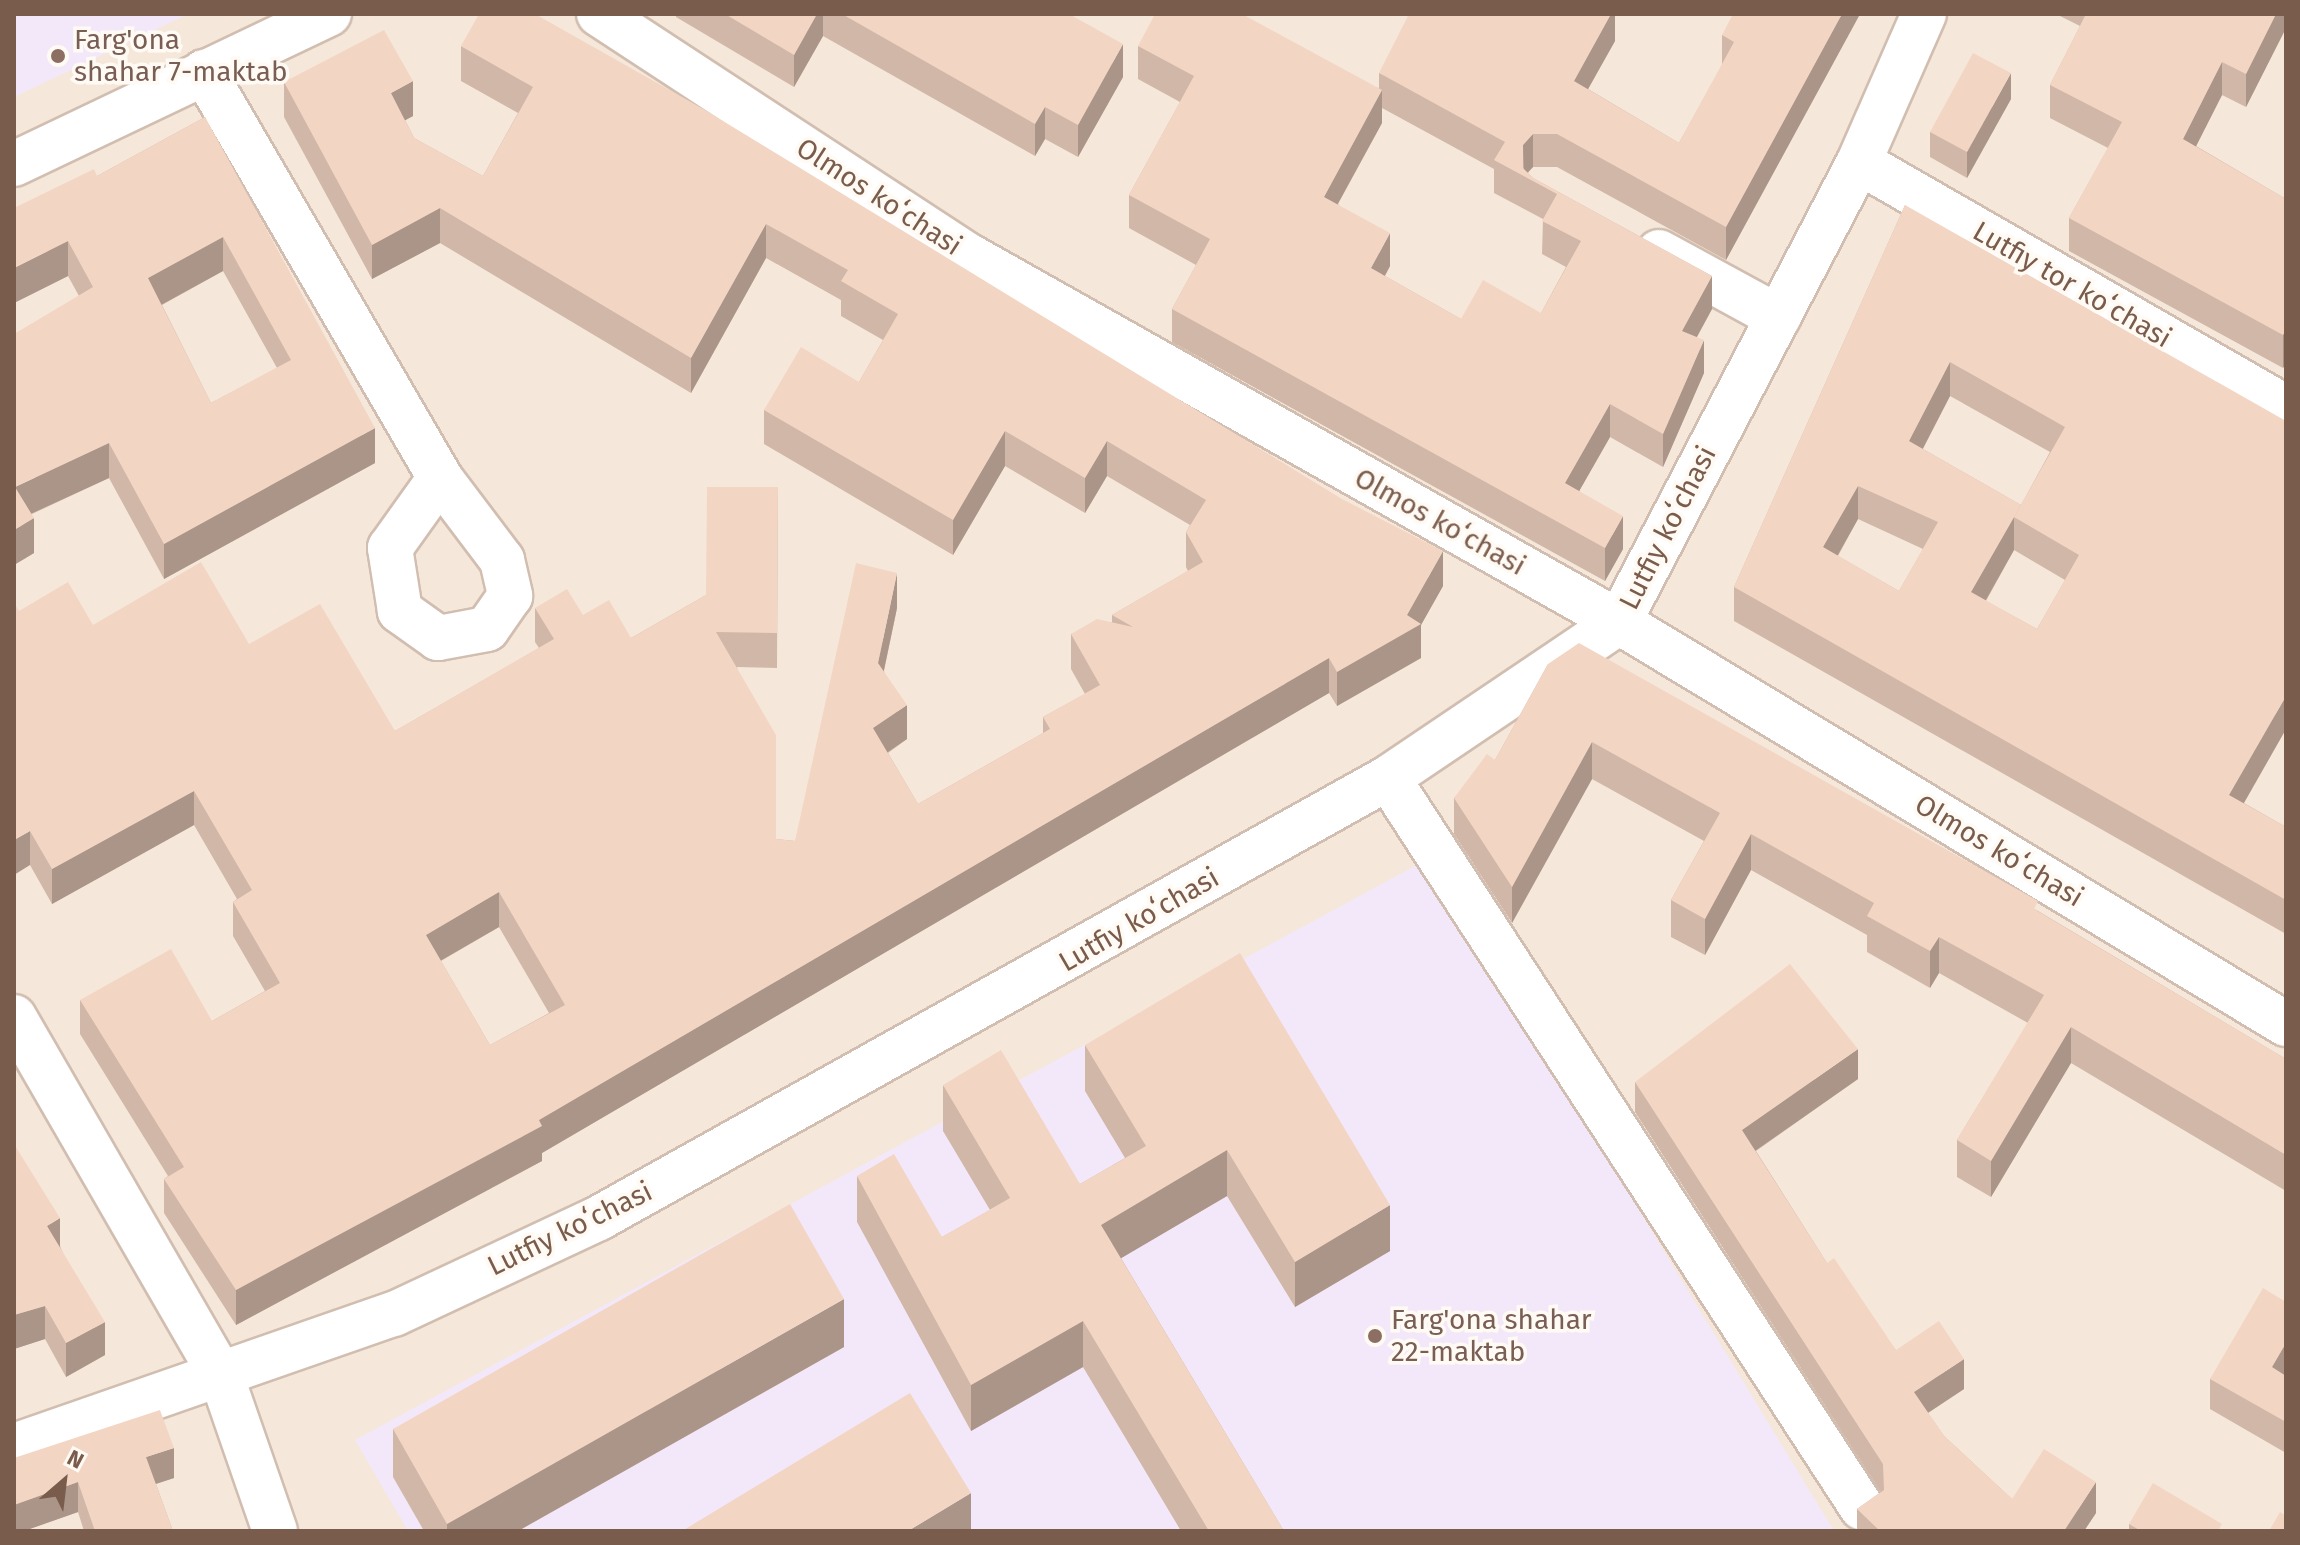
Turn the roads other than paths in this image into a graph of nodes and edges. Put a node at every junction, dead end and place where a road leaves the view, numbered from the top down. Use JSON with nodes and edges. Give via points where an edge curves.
{"nodes":[{"id":1,"x":329,"y":14,"type":"edge"},
{"id":2,"x":599,"y":14,"type":"edge"},
{"id":3,"x":1924,"y":14,"type":"edge"},
{"id":4,"x":204,"y":72,"type":"junction"},
{"id":5,"x":1859,"y":162,"type":"junction"},
{"id":6,"x":14,"y":164,"type":"edge"},
{"id":7,"x":1627,"y":234,"type":"edge"},
{"id":8,"x":1778,"y":317,"type":"junction"},
{"id":9,"x":2286,"y":408,"type":"edge"},
{"id":10,"x":440,"y":478,"type":"dead end"},
{"id":11,"x":1619,"y":622,"type":"junction"},
{"id":12,"x":1388,"y":778,"type":"junction"},
{"id":13,"x":14,"y":1017,"type":"edge"},
{"id":14,"x":2286,"y":1024,"type":"edge"},
{"id":15,"x":221,"y":1375,"type":"junction"},
{"id":16,"x":14,"y":1446,"type":"edge"},
{"id":17,"x":1862,"y":1508,"type":"edge"},
{"id":18,"x":275,"y":1531,"type":"edge"}],
"edges":[{"from":1,"to":4,"type":"street"},
{"from":2,"to":11,"type":"street","name":"Olmos koʻchasi","via":[[969,256]]},
{"from":3,"to":5,"type":"street","name":"Lutfiy koʻchasi"},
{"from":4,"to":6,"type":"street"},
{"from":4,"to":10,"type":"street"},
{"from":5,"to":8,"type":"street","name":"Lutfiy koʻchasi"},
{"from":5,"to":9,"type":"street","name":"Lutfiy tor koʻchasi"},
{"from":7,"to":8,"type":"street"},
{"from":8,"to":11,"type":"street","name":"Lutfiy koʻchasi"},
{"from":11,"to":12,"type":"street","name":"Lutfiy koʻchasi"},
{"from":11,"to":14,"type":"street","name":"Olmos koʻchasi"},
{"from":12,"to":15,"type":"street","name":"Lutfiy koʻchasi","via":[[599,1218],[394,1314]]},
{"from":12,"to":17,"type":"street"},
{"from":13,"to":15,"type":"street"},
{"from":15,"to":16,"type":"street","name":"Lutfiy koʻchasi"},
{"from":15,"to":18,"type":"street"}]}
